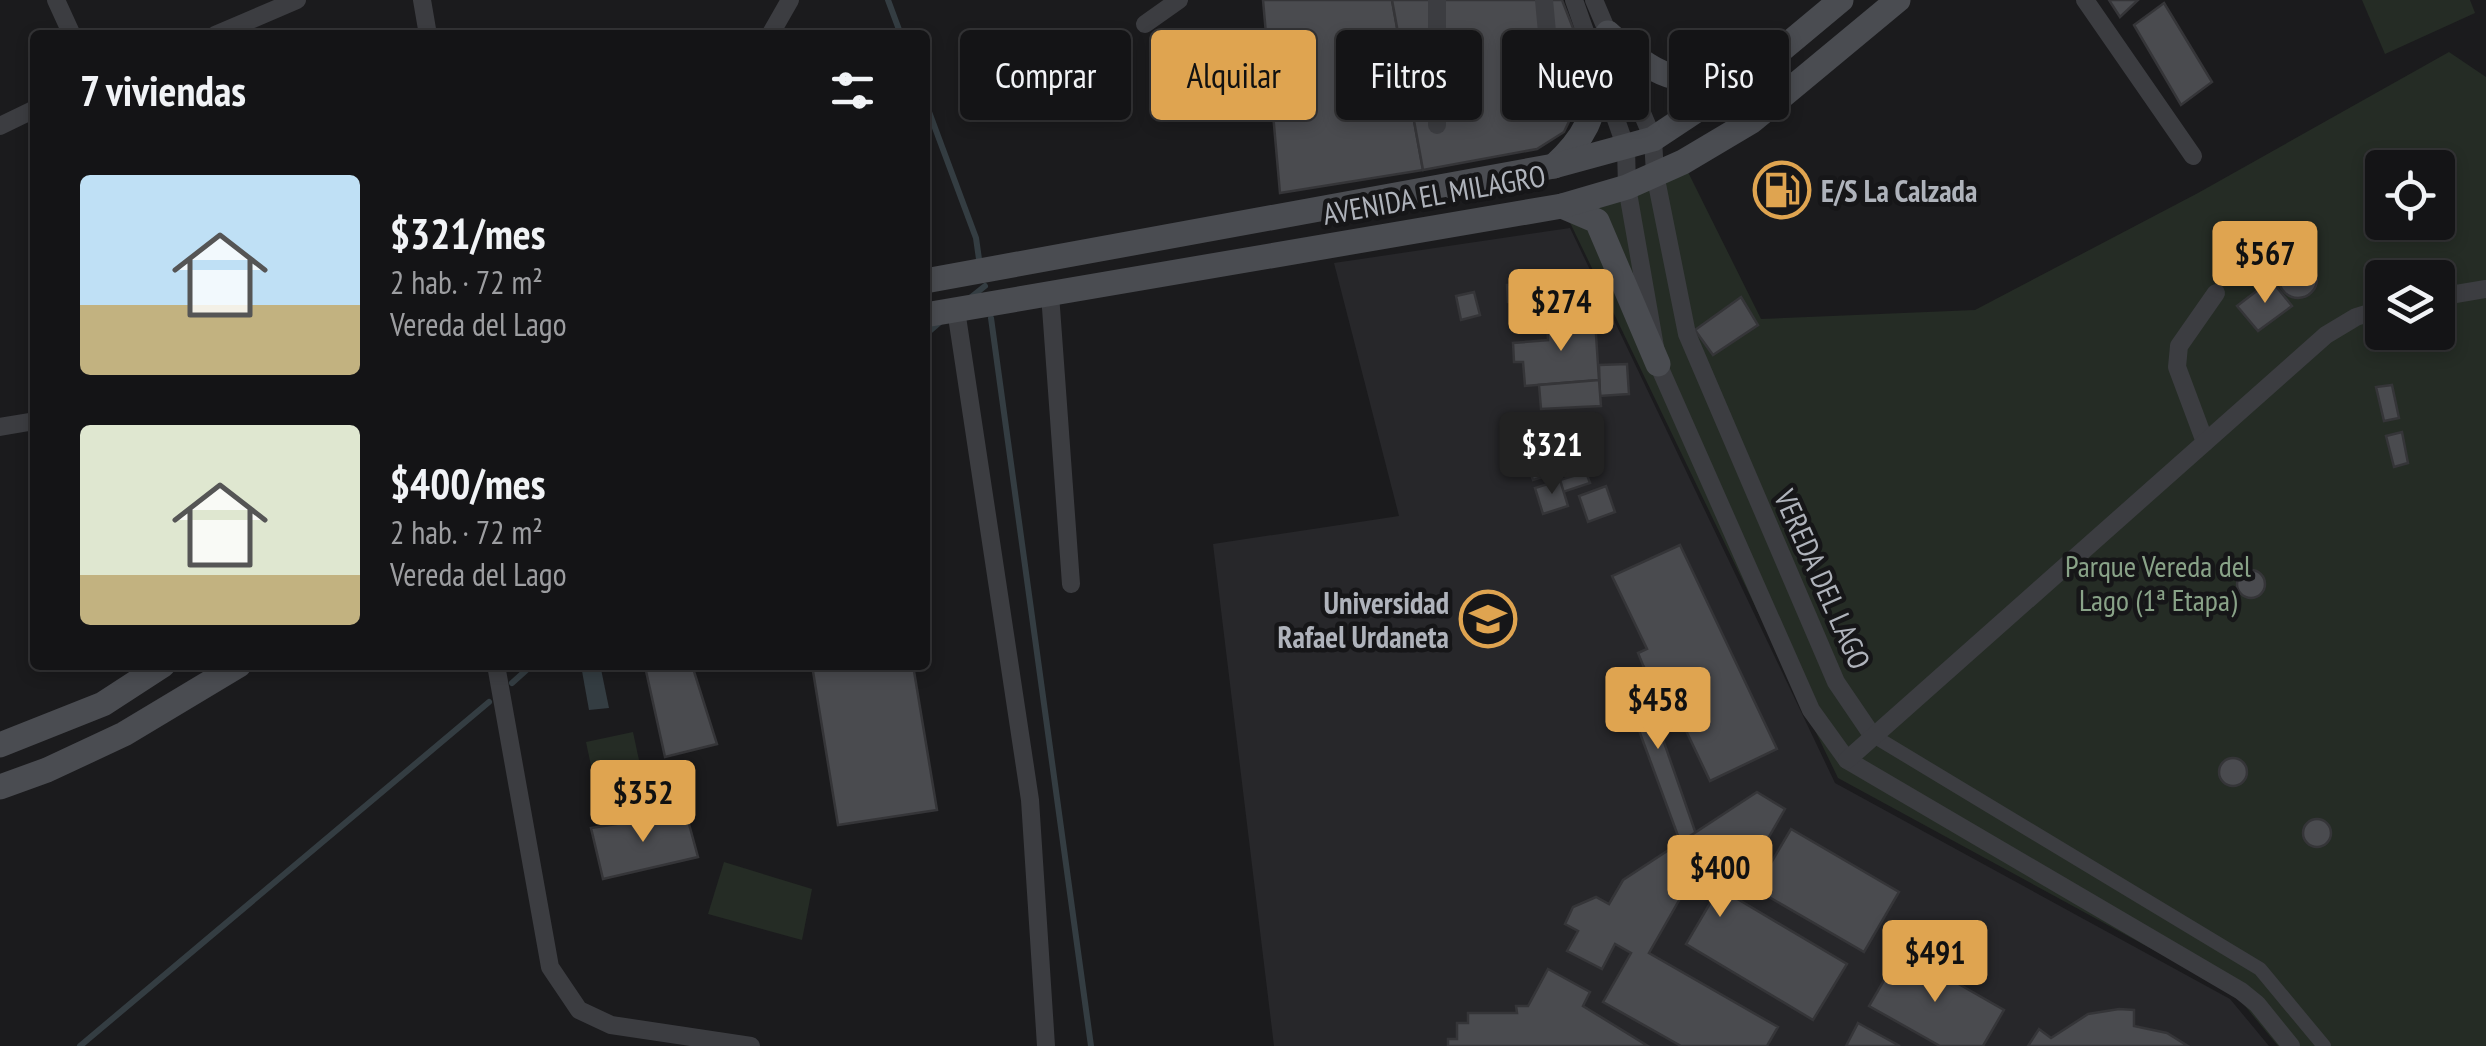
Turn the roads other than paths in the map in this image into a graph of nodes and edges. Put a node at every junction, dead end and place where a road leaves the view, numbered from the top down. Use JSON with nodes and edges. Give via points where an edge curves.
{"nodes":[{"id":1,"x":56,"y":0,"type":"edge"},
{"id":2,"x":298,"y":0,"type":"edge"},
{"id":3,"x":422,"y":0,"type":"edge"},
{"id":4,"x":790,"y":0,"type":"edge"},
{"id":5,"x":1179,"y":0,"type":"edge"},
{"id":6,"x":1437,"y":0,"type":"edge"},
{"id":7,"x":1544,"y":0,"type":"edge"},
{"id":8,"x":1574,"y":0,"type":"edge"},
{"id":9,"x":1594,"y":0,"type":"edge"},
{"id":10,"x":1841,"y":0,"type":"edge"},
{"id":11,"x":1898,"y":0,"type":"edge"},
{"id":12,"x":2085,"y":0,"type":"edge"},
{"id":13,"x":1145,"y":24,"type":"dead end"},
{"id":14,"x":260,"y":27,"type":"edge"},
{"id":15,"x":70,"y":30,"type":"edge"},
{"id":16,"x":427,"y":30,"type":"edge"},
{"id":17,"x":773,"y":30,"type":"edge"},
{"id":18,"x":1547,"y":30,"type":"edge"},
{"id":19,"x":1585,"y":30,"type":"edge"},
{"id":20,"x":1607,"y":30,"type":"edge"},
{"id":21,"x":1789,"y":43,"type":"edge"},
{"id":22,"x":30,"y":111,"type":"edge"},
{"id":23,"x":1592,"y":120,"type":"edge"},
{"id":24,"x":1616,"y":120,"type":"edge"},
{"id":25,"x":1645,"y":120,"type":"edge"},
{"id":26,"x":1681,"y":120,"type":"edge"},
{"id":27,"x":1437,"y":125,"type":"dead end"},
{"id":28,"x":0,"y":126,"type":"edge"},
{"id":29,"x":1653,"y":139,"type":"junction"},
{"id":30,"x":1626,"y":148,"type":"junction"},
{"id":31,"x":2193,"y":156,"type":"dead end"},
{"id":32,"x":1554,"y":166,"type":"junction"},
{"id":33,"x":1655,"y":174,"type":"junction"},
{"id":34,"x":1627,"y":186,"type":"junction"},
{"id":35,"x":1562,"y":206,"type":"junction"},
{"id":36,"x":930,"y":280,"type":"edge"},
{"id":37,"x":2486,"y":289,"type":"edge"},
{"id":38,"x":2216,"y":293,"type":"dead end"},
{"id":39,"x":1050,"y":294,"type":"junction"},
{"id":40,"x":2455,"y":294,"type":"edge"},
{"id":41,"x":956,"y":310,"type":"junction"},
{"id":42,"x":930,"y":314,"type":"edge"},
{"id":43,"x":2365,"y":314,"type":"edge"},
{"id":44,"x":1658,"y":364,"type":"junction"},
{"id":45,"x":30,"y":422,"type":"edge"},
{"id":46,"x":0,"y":427,"type":"edge"},
{"id":47,"x":2205,"y":442,"type":"junction"},
{"id":48,"x":1071,"y":584,"type":"dead end"},
{"id":49,"x":156,"y":670,"type":"edge"},
{"id":50,"x":231,"y":670,"type":"edge"},
{"id":51,"x":497,"y":670,"type":"edge"},
{"id":52,"x":1872,"y":734,"type":"junction"},
{"id":53,"x":0,"y":744,"type":"edge"},
{"id":54,"x":1847,"y":760,"type":"junction"},
{"id":55,"x":0,"y":787,"type":"edge"},
{"id":56,"x":751,"y":1046,"type":"edge"},
{"id":57,"x":1046,"y":1046,"type":"edge"},
{"id":58,"x":2291,"y":1046,"type":"edge"},
{"id":59,"x":2324,"y":1046,"type":"edge"}],
"edges":[{"from":1,"to":15,"type":"street"},
{"from":2,"to":14,"type":"street"},
{"from":3,"to":16,"type":"street"},
{"from":4,"to":17,"type":"street"},
{"from":5,"to":13,"type":"street"},
{"from":6,"to":27,"type":"street"},
{"from":7,"to":18,"type":"street"},
{"from":8,"to":19,"type":"street"},
{"from":9,"to":20,"type":"street","name":"VEREDA DEL LAGO"},
{"from":10,"to":21,"type":"main road","name":"AVENIDA EL MILAGRO"},
{"from":11,"to":33,"type":"main road","name":"AVENIDA EL MILAGRO","via":[[1752,122]]},
{"from":12,"to":31,"type":"street"},
{"from":22,"to":28,"type":"street"},
{"from":23,"to":32,"type":"main road"},
{"from":24,"to":30,"type":"street"},
{"from":25,"to":29,"type":"street","name":"VEREDA DEL LAGO"},
{"from":26,"to":29,"type":"main road","name":"AVENIDA EL MILAGRO"},
{"from":29,"to":30,"type":"main road","name":"AVENIDA EL MILAGRO"},
{"from":29,"to":33,"type":"street","name":"VEREDA DEL LAGO"},
{"from":30,"to":32,"type":"main road","name":"AVENIDA EL MILAGRO"},
{"from":30,"to":34,"type":"street"},
{"from":32,"to":36,"type":"main road","name":"AVENIDA EL MILAGRO"},
{"from":33,"to":34,"type":"main road","name":"AVENIDA EL MILAGRO"},
{"from":33,"to":52,"type":"street","name":"VEREDA DEL LAGO","via":[[1687,334],[1836,682]]},
{"from":34,"to":35,"type":"main road","name":"AVENIDA EL MILAGRO"},
{"from":34,"to":44,"type":"street"},
{"from":35,"to":39,"type":"main road","name":"AVENIDA EL MILAGRO"},
{"from":35,"to":44,"type":"main road","via":[[1596,221]]},
{"from":37,"to":40,"type":"street"},
{"from":38,"to":47,"type":"street","via":[[2176,356]]},
{"from":39,"to":41,"type":"main road","name":"AVENIDA EL MILAGRO"},
{"from":39,"to":48,"type":"street"},
{"from":41,"to":42,"type":"main road","name":"AVENIDA EL MILAGRO"},
{"from":41,"to":57,"type":"street","via":[[1030,800]]},
{"from":43,"to":47,"type":"street","via":[[2326,334]]},
{"from":44,"to":54,"type":"street","via":[[1811,710]]},
{"from":45,"to":46,"type":"street"},
{"from":47,"to":52,"type":"street"},
{"from":49,"to":53,"type":"main road","via":[[102,704]]},
{"from":50,"to":55,"type":"main road","via":[[124,734]]},
{"from":51,"to":56,"type":"street","via":[[550,968],[579,1010],[612,1025]]},
{"from":52,"to":54,"type":"street"},
{"from":52,"to":59,"type":"street","name":"VEREDA DEL LAGO","via":[[2260,970]]},
{"from":54,"to":58,"type":"street","via":[[2242,991]]}]}
